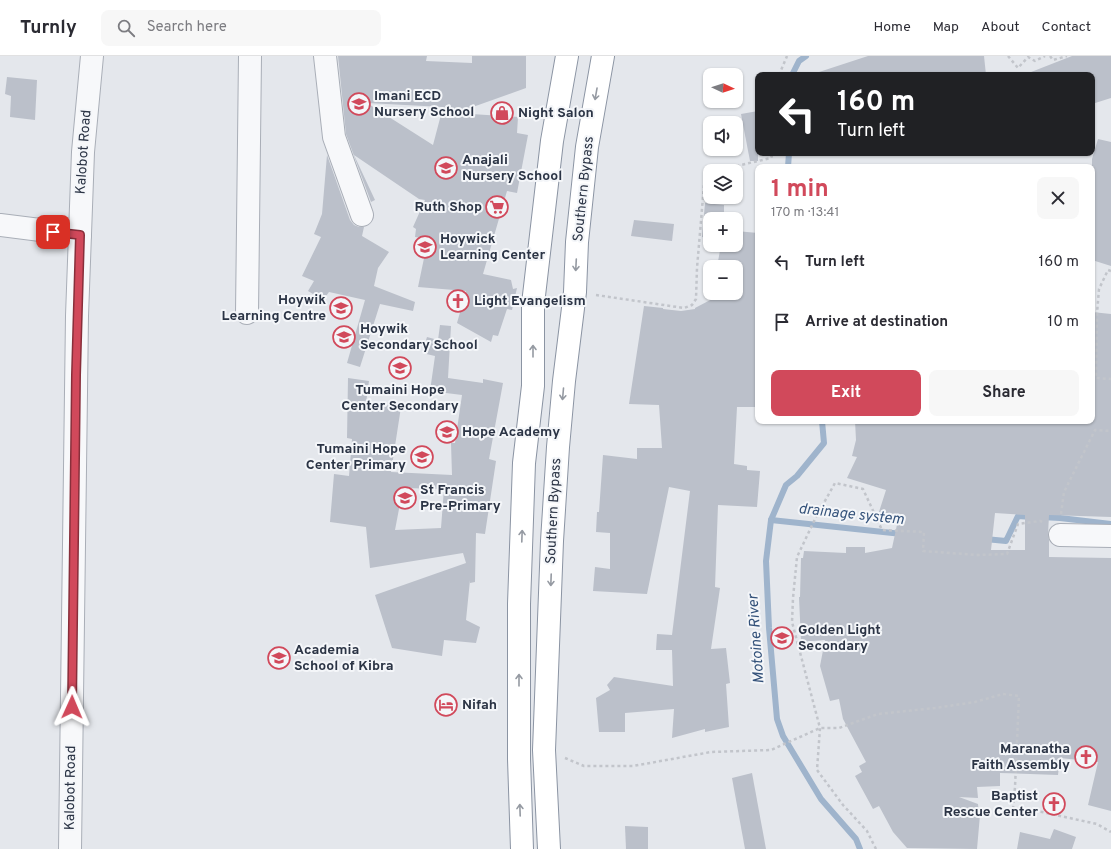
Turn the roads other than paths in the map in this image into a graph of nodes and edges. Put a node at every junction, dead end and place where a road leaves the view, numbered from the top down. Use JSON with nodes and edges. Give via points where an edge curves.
{"nodes":[{"id":1,"x":92,"y":56,"type":"edge"},
{"id":2,"x":250,"y":56,"type":"edge"},
{"id":3,"x":325,"y":56,"type":"edge"},
{"id":4,"x":567,"y":56,"type":"edge"},
{"id":5,"x":603,"y":56,"type":"edge"},
{"id":6,"x":362,"y":215,"type":"dead end"},
{"id":7,"x":0,"y":226,"type":"edge"},
{"id":8,"x":80,"y":235,"type":"junction"},
{"id":9,"x":247,"y":313,"type":"dead end"},
{"id":10,"x":1060,"y":535,"type":"road end"},
{"id":11,"x":1111,"y":536,"type":"edge"},
{"id":12,"x":70,"y":849,"type":"edge"},
{"id":13,"x":522,"y":849,"type":"edge"},
{"id":14,"x":549,"y":849,"type":"edge"}],
"edges":[{"from":1,"to":8,"type":"street","name":"Kalobot Road","via":[[83,152]]},
{"from":2,"to":9,"type":"street"},
{"from":3,"to":6,"type":"street","via":[[334,137]]},
{"from":13,"to":4,"type":"highway","one_way":true,"via":[[519,604],[524,463],[533,386],[533,304],[552,140]]},
{"from":5,"to":14,"type":"highway","name":"Southern Bypass","one_way":true,"via":[[587,147],[575,292],[558,447],[544,750]]},
{"from":7,"to":8,"type":"street"},
{"from":8,"to":12,"type":"street","name":"Kalobot Road"},
{"from":10,"to":11,"type":"street"}]}
